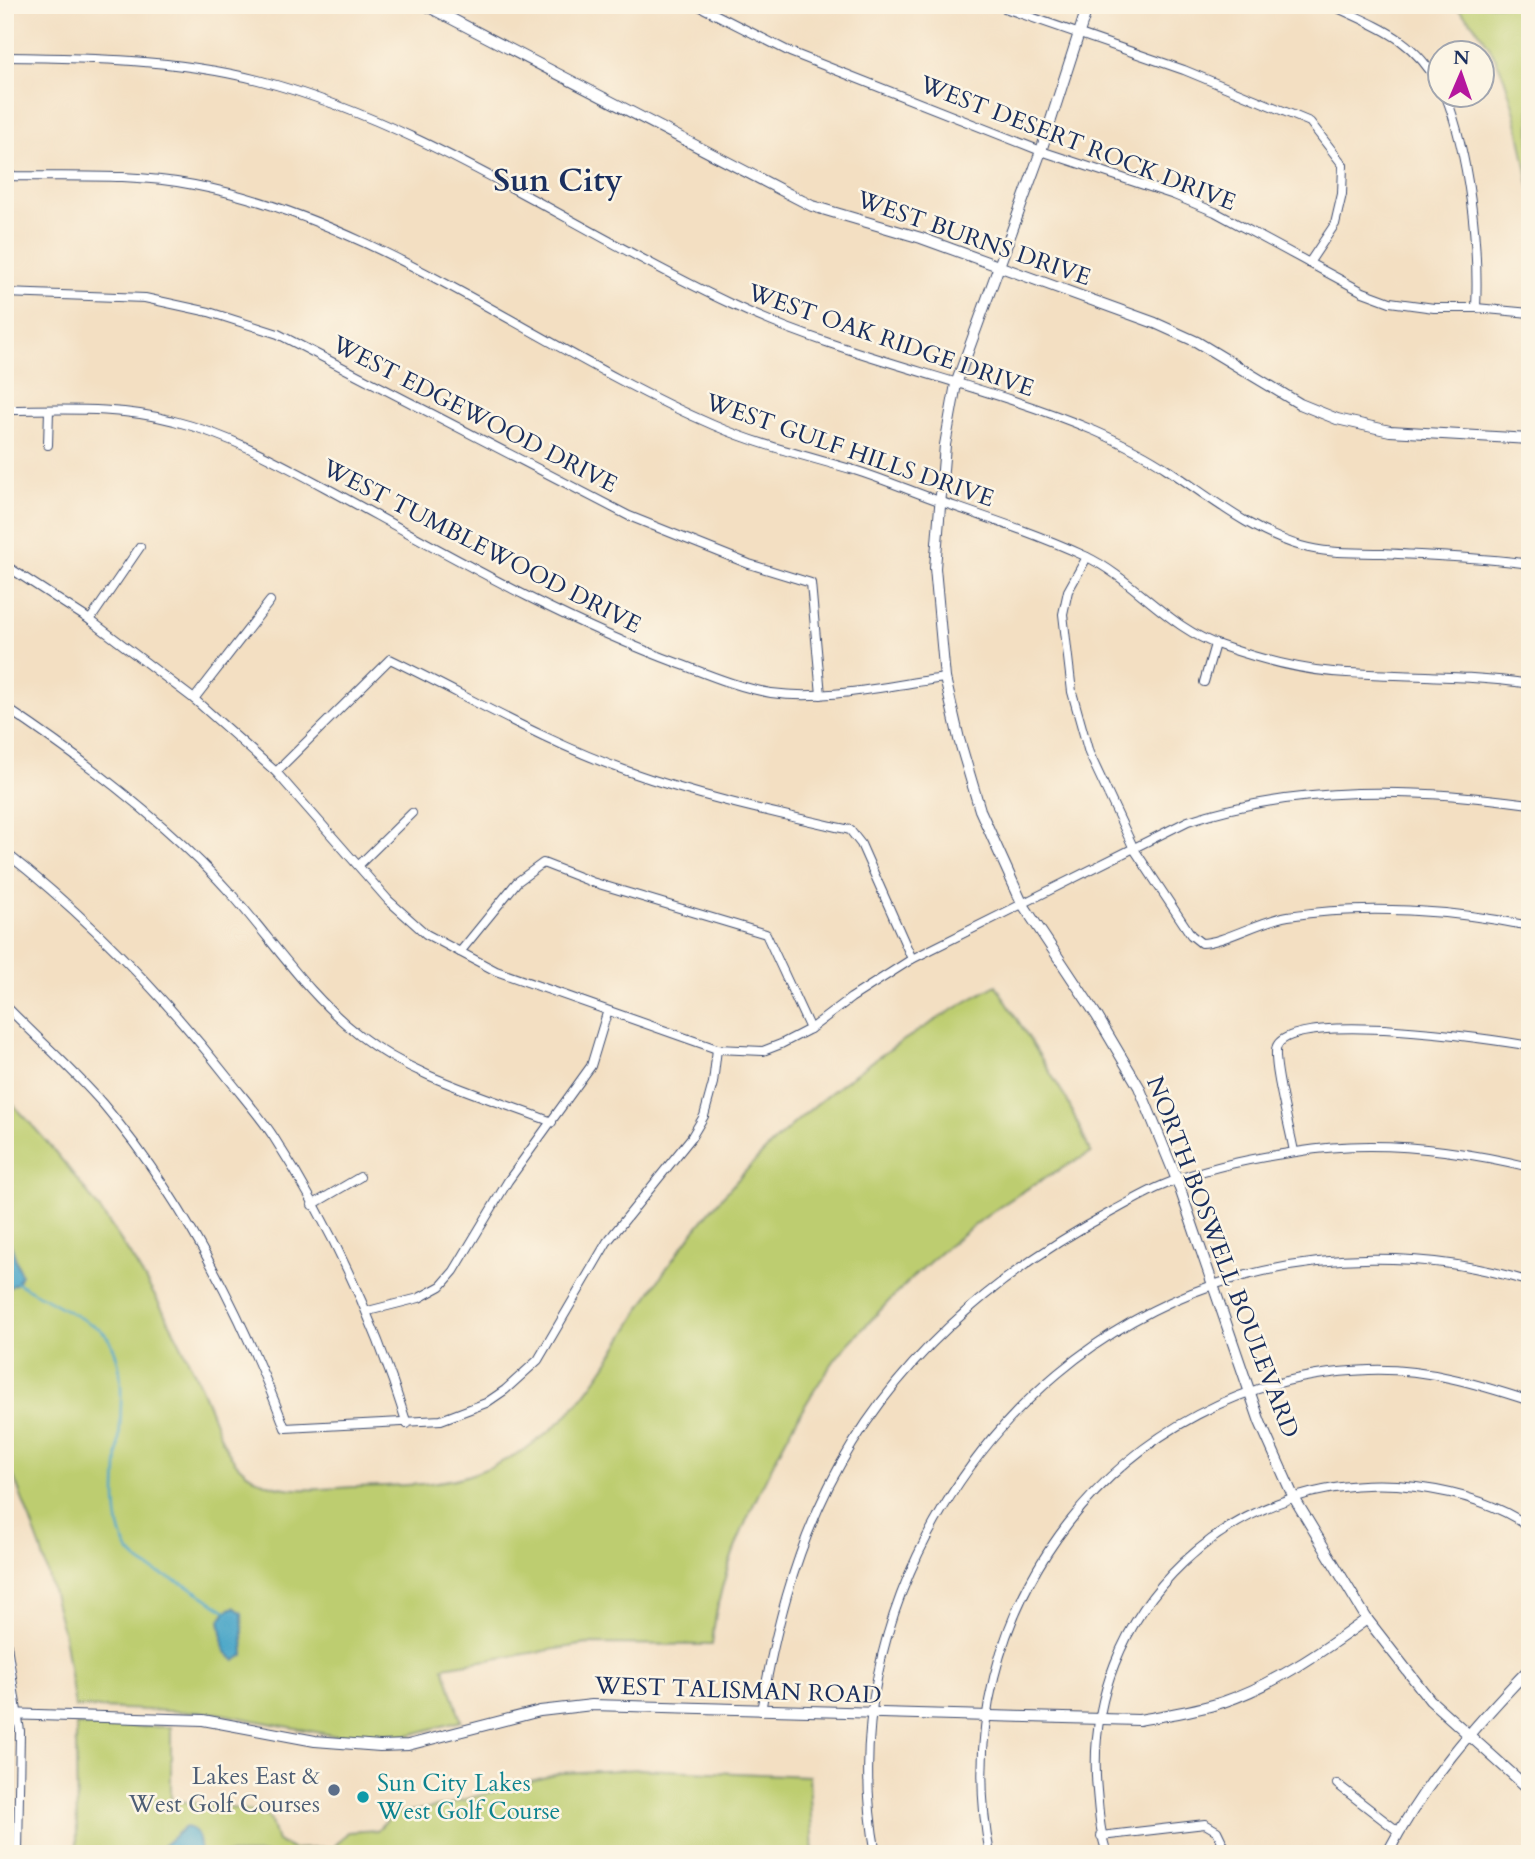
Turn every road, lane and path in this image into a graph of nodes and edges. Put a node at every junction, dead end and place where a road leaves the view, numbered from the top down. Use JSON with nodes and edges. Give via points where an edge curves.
{"nodes":[{"id":1,"x":425,"y":5,"type":"edge"},
{"id":2,"x":697,"y":5,"type":"edge"},
{"id":3,"x":996,"y":5,"type":"edge"},
{"id":4,"x":1088,"y":5,"type":"edge"},
{"id":5,"x":1331,"y":5,"type":"edge"},
{"id":6,"x":1079,"y":36,"type":"junction"},
{"id":7,"x":5,"y":57,"type":"edge"},
{"id":8,"x":1426,"y":61,"type":"edge"},
{"id":9,"x":1449,"y":108,"type":"edge"},
{"id":10,"x":1041,"y":151,"type":"junction"},
{"id":11,"x":5,"y":176,"type":"edge"},
{"id":12,"x":1309,"y":263,"type":"junction"},
{"id":13,"x":997,"y":267,"type":"junction"},
{"id":14,"x":5,"y":293,"type":"edge"},
{"id":15,"x":1476,"y":308,"type":"junction"},
{"id":16,"x":1530,"y":313,"type":"edge"},
{"id":17,"x":956,"y":384,"type":"junction"},
{"id":18,"x":5,"y":410,"type":"edge"},
{"id":19,"x":49,"y":410,"type":"junction"},
{"id":20,"x":1530,"y":439,"type":"edge"},
{"id":21,"x":48,"y":445,"type":"dead end"},
{"id":22,"x":939,"y":501,"type":"junction"},
{"id":23,"x":140,"y":547,"type":"dead end"},
{"id":24,"x":1087,"y":557,"type":"junction"},
{"id":25,"x":1530,"y":564,"type":"edge"},
{"id":26,"x":5,"y":565,"type":"edge"},
{"id":27,"x":270,"y":601,"type":"dead end"},
{"id":28,"x":90,"y":620,"type":"junction"},
{"id":29,"x":1215,"y":644,"type":"junction"},
{"id":30,"x":945,"y":678,"type":"junction"},
{"id":31,"x":1204,"y":681,"type":"dead end"},
{"id":32,"x":1530,"y":684,"type":"edge"},
{"id":33,"x":821,"y":695,"type":"junction"},
{"id":34,"x":194,"y":699,"type":"junction"},
{"id":35,"x":5,"y":707,"type":"edge"},
{"id":36,"x":276,"y":772,"type":"junction"},
{"id":37,"x":1530,"y":804,"type":"edge"},
{"id":38,"x":412,"y":813,"type":"dead end"},
{"id":39,"x":1135,"y":849,"type":"junction"},
{"id":40,"x":5,"y":852,"type":"edge"},
{"id":41,"x":360,"y":864,"type":"junction"},
{"id":42,"x":1022,"y":903,"type":"junction"},
{"id":43,"x":1530,"y":926,"type":"edge"},
{"id":44,"x":460,"y":952,"type":"junction"},
{"id":45,"x":912,"y":959,"type":"junction"},
{"id":46,"x":5,"y":1005,"type":"edge"},
{"id":47,"x":607,"y":1013,"type":"junction"},
{"id":48,"x":810,"y":1029,"type":"junction"},
{"id":49,"x":1530,"y":1046,"type":"edge"},
{"id":50,"x":717,"y":1049,"type":"junction"},
{"id":51,"x":552,"y":1122,"type":"junction"},
{"id":52,"x":1294,"y":1152,"type":"junction"},
{"id":53,"x":1530,"y":1167,"type":"edge"},
{"id":54,"x":360,"y":1177,"type":"dead end"},
{"id":55,"x":1177,"y":1180,"type":"junction"},
{"id":56,"x":312,"y":1205,"type":"junction"},
{"id":57,"x":1530,"y":1282,"type":"edge"},
{"id":58,"x":1213,"y":1286,"type":"junction"},
{"id":59,"x":368,"y":1311,"type":"junction"},
{"id":60,"x":1249,"y":1392,"type":"junction"},
{"id":61,"x":1530,"y":1401,"type":"edge"},
{"id":62,"x":407,"y":1424,"type":"junction"},
{"id":63,"x":1293,"y":1496,"type":"junction"},
{"id":64,"x":1530,"y":1527,"type":"edge"},
{"id":65,"x":1367,"y":1619,"type":"junction"},
{"id":66,"x":5,"y":1632,"type":"edge"},
{"id":67,"x":1530,"y":1668,"type":"edge"},
{"id":68,"x":761,"y":1711,"type":"junction"},
{"id":69,"x":5,"y":1714,"type":"edge"},
{"id":70,"x":19,"y":1714,"type":"junction"},
{"id":71,"x":870,"y":1715,"type":"junction"},
{"id":72,"x":985,"y":1718,"type":"junction"},
{"id":73,"x":1097,"y":1721,"type":"junction"},
{"id":74,"x":1467,"y":1735,"type":"junction"},
{"id":75,"x":1337,"y":1784,"type":"dead end"},
{"id":76,"x":1530,"y":1790,"type":"edge"},
{"id":77,"x":1399,"y":1832,"type":"junction"},
{"id":78,"x":1101,"y":1836,"type":"junction"},
{"id":79,"x":18,"y":1854,"type":"edge"},
{"id":80,"x":876,"y":1854,"type":"edge"},
{"id":81,"x":990,"y":1854,"type":"edge"},
{"id":82,"x":1107,"y":1854,"type":"edge"},
{"id":83,"x":1228,"y":1854,"type":"edge"},
{"id":84,"x":1387,"y":1854,"type":"edge"}],
"edges":[{"from":1,"to":13,"type":"street","name":"WEST BURNS DRIVE","via":[[812,206],[921,238]]},
{"from":2,"to":10,"type":"street","name":"WEST DESERT ROCK DRIVE","via":[[790,52]]},
{"from":3,"to":6,"type":"street"},
{"from":4,"to":6,"type":"street","name":"NORTH BOSWELL BOULEVARD"},
{"from":5,"to":8,"type":"street","via":[[1390,33]]},
{"from":6,"to":10,"type":"street","name":"NORTH BOSWELL BOULEVARD"},
{"from":6,"to":12,"type":"street","via":[[1184,70],[1310,122],[1343,165],[1335,224]]},
{"from":7,"to":17,"type":"street","name":"WEST OAK RIDGE DRIVE","via":[[118,59],[176,66],[257,80],[322,101],[442,152],[732,304],[797,331]]},
{"from":9,"to":15,"type":"street","via":[[1462,149],[1478,267]]},
{"from":10,"to":12,"type":"street","name":"WEST DESERT ROCK DRIVE","via":[[1174,195]]},
{"from":10,"to":13,"type":"street","name":"NORTH BOSWELL BOULEVARD"},
{"from":11,"to":22,"type":"street","name":"WEST GULF HILLS DRIVE","via":[[152,178],[259,202],[331,227],[666,405],[752,442],[857,471]]},
{"from":12,"to":15,"type":"street","name":"WEST DESERT ROCK DRIVE","via":[[1390,302]]},
{"from":13,"to":17,"type":"street","name":"NORTH BOSWELL BOULEVARD"},
{"from":13,"to":20,"type":"street","name":"WEST BURNS DRIVE","via":[[1155,323],[1197,342],[1300,404],[1337,419],[1390,431]]},
{"from":14,"to":33,"type":"street","name":"WEST EDGEWOOD DRIVE","via":[[145,298],[278,334],[629,516],[749,564],[811,583]]},
{"from":15,"to":16,"type":"street","name":"WEST DESERT ROCK DRIVE"},
{"from":17,"to":22,"type":"street","name":"NORTH BOSWELL BOULEVARD"},
{"from":17,"to":25,"type":"street","name":"WEST OAK RIDGE DRIVE","via":[[1092,430],[1131,448],[1272,537],[1336,553]]},
{"from":18,"to":19,"type":"street","name":"WEST TUMBLEWOOD DRIVE"},
{"from":19,"to":21,"type":"street"},
{"from":19,"to":33,"type":"street","name":"WEST TUMBLEWOOD DRIVE","via":[[105,411],[173,420],[219,436],[571,618],[648,653],[770,693]]},
{"from":22,"to":24,"type":"street","name":"WEST GULF HILLS DRIVE"},
{"from":22,"to":30,"type":"street","name":"NORTH BOSWELL BOULEVARD","via":[[935,568]]},
{"from":23,"to":28,"type":"street"},
{"from":24,"to":29,"type":"street","name":"WEST GULF HILLS DRIVE"},
{"from":24,"to":39,"type":"street","via":[[1068,591],[1063,614],[1072,692],[1089,752]]},
{"from":26,"to":28,"type":"street"},
{"from":27,"to":34,"type":"street"},
{"from":28,"to":34,"type":"street"},
{"from":29,"to":31,"type":"street"},
{"from":29,"to":32,"type":"street","name":"WEST GULF HILLS DRIVE","via":[[1331,672],[1445,675]]},
{"from":30,"to":33,"type":"street","name":"WEST TUMBLEWOOD DRIVE"},
{"from":30,"to":42,"type":"street","name":"NORTH BOSWELL BOULEVARD","via":[[981,810]]},
{"from":34,"to":36,"type":"street"},
{"from":35,"to":51,"type":"street","via":[[129,799],[177,842],[233,896],[323,1004],[360,1036],[411,1068]]},
{"from":36,"to":41,"type":"street"},
{"from":36,"to":45,"type":"street","via":[[390,659],[543,736],[626,771],[711,798],[850,830]]},
{"from":37,"to":39,"type":"street","via":[[1390,793],[1280,797],[1188,821]]},
{"from":38,"to":41,"type":"street"},
{"from":39,"to":42,"type":"street"},
{"from":39,"to":43,"type":"street","via":[[1191,935],[1201,943],[1287,916],[1355,911],[1432,912]]},
{"from":40,"to":56,"type":"street","via":[[54,890],[188,1028],[273,1136]]},
{"from":41,"to":44,"type":"street","via":[[388,900],[426,934]]},
{"from":42,"to":45,"type":"street"},
{"from":42,"to":55,"type":"street","name":"NORTH BOSWELL BOULEVARD","via":[[1139,1087]]},
{"from":44,"to":47,"type":"street","via":[[496,971]]},
{"from":44,"to":48,"type":"street","via":[[517,882],[543,863],[766,934]]},
{"from":45,"to":48,"type":"street"},
{"from":46,"to":62,"type":"street","via":[[102,1103],[163,1183],[258,1355],[285,1428]]},
{"from":47,"to":50,"type":"street"},
{"from":47,"to":51,"type":"street","via":[[591,1066]]},
{"from":48,"to":50,"type":"street","via":[[763,1051]]},
{"from":49,"to":52,"type":"street","via":[[1409,1031],[1348,1029],[1290,1034],[1281,1041],[1275,1057]]},
{"from":50,"to":62,"type":"street","via":[[707,1105],[691,1138],[607,1242],[538,1360],[486,1403],[440,1420]]},
{"from":51,"to":59,"type":"street","via":[[441,1286],[419,1298]]},
{"from":52,"to":53,"type":"street","via":[[1413,1149]]},
{"from":52,"to":55,"type":"street"},
{"from":54,"to":56,"type":"street"},
{"from":55,"to":58,"type":"street","name":"NORTH BOSWELL BOULEVARD"},
{"from":55,"to":68,"type":"street","via":[[1043,1251],[976,1301],[900,1378],[852,1445],[807,1532],[774,1635]]},
{"from":56,"to":59,"type":"street"},
{"from":57,"to":58,"type":"street","via":[[1492,1270],[1427,1260],[1356,1258],[1285,1267]]},
{"from":58,"to":60,"type":"street","name":"NORTH BOSWELL BOULEVARD"},
{"from":58,"to":71,"type":"street","via":[[1156,1310],[1077,1360],[1024,1404],[992,1439],[923,1540],[885,1641]]},
{"from":59,"to":62,"type":"street"},
{"from":60,"to":61,"type":"street","via":[[1370,1370],[1477,1383]]},
{"from":60,"to":63,"type":"street","name":"NORTH BOSWELL BOULEVARD"},
{"from":60,"to":72,"type":"street","via":[[1156,1441],[1125,1464],[1073,1516],[1048,1549],[1007,1628]]},
{"from":63,"to":64,"type":"street","via":[[1331,1486],[1370,1483],[1425,1488],[1493,1506]]},
{"from":63,"to":65,"type":"street","name":"NORTH BOSWELL BOULEVARD"},
{"from":63,"to":73,"type":"street","via":[[1222,1533],[1162,1583],[1141,1610],[1108,1682]]},
{"from":65,"to":73,"type":"street","name":"WEST TALISMAN ROAD","via":[[1329,1646],[1222,1702],[1139,1720]]},
{"from":65,"to":74,"type":"street","name":"NORTH BOSWELL BOULEVARD","via":[[1430,1700]]},
{"from":66,"to":70,"type":"street"},
{"from":67,"to":74,"type":"street"},
{"from":68,"to":70,"type":"street","name":"WEST TALISMAN ROAD","via":[[592,1705],[527,1714],[408,1745],[380,1746],[315,1741],[203,1720]]},
{"from":68,"to":71,"type":"street","name":"WEST TALISMAN ROAD"},
{"from":69,"to":70,"type":"street","name":"WEST TALISMAN ROAD"},
{"from":70,"to":79,"type":"street"},
{"from":71,"to":72,"type":"street","name":"WEST TALISMAN ROAD"},
{"from":71,"to":80,"type":"street","via":[[867,1773]]},
{"from":72,"to":73,"type":"street","name":"WEST TALISMAN ROAD"},
{"from":72,"to":81,"type":"street","via":[[984,1815]]},
{"from":73,"to":78,"type":"street","via":[[1095,1765]]},
{"from":74,"to":76,"type":"street","name":"NORTH BOSWELL BOULEVARD"},
{"from":74,"to":77,"type":"street"},
{"from":75,"to":77,"type":"street"},
{"from":77,"to":84,"type":"street"},
{"from":78,"to":82,"type":"street"},
{"from":78,"to":83,"type":"street","via":[[1205,1824],[1217,1831]]}]}
